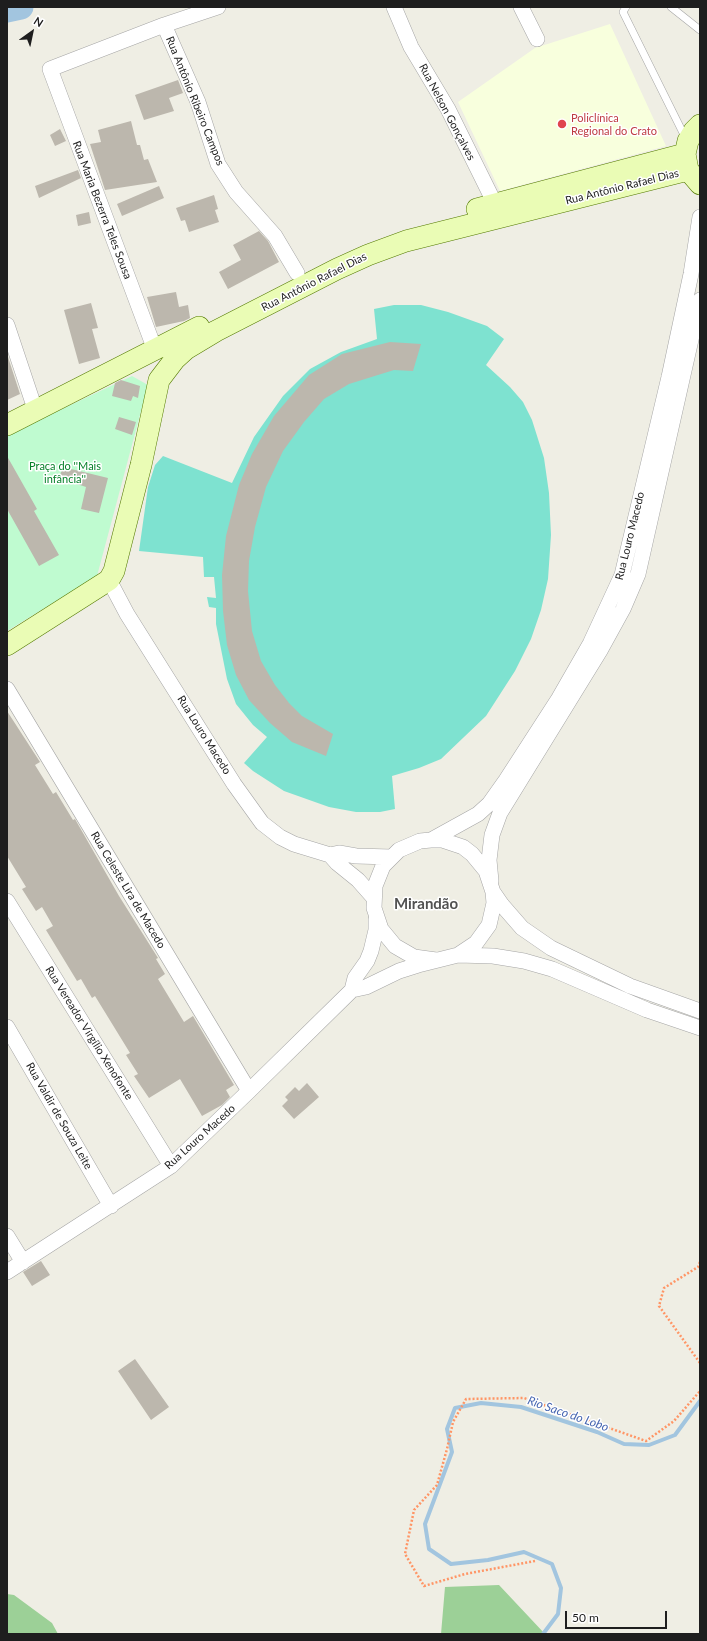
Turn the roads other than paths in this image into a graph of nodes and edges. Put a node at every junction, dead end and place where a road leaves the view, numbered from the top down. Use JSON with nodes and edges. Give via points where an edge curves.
{"nodes":[{"id":1,"x":218,"y":7,"type":"edge"},
{"id":2,"x":394,"y":7,"type":"edge"},
{"id":3,"x":521,"y":7,"type":"edge"},
{"id":4,"x":626,"y":7,"type":"edge"},
{"id":5,"x":671,"y":7,"type":"edge"},
{"id":6,"x":164,"y":25,"type":"junction"},
{"id":7,"x":700,"y":30,"type":"edge"},
{"id":8,"x":537,"y":39,"type":"dead end"},
{"id":9,"x":700,"y":125,"type":"edge"},
{"id":10,"x":690,"y":162,"type":"edge"},
{"id":11,"x":498,"y":210,"type":"junction"},
{"id":12,"x":700,"y":217,"type":"edge"},
{"id":13,"x":297,"y":274,"type":"junction"},
{"id":14,"x":700,"y":300,"type":"edge"},
{"id":15,"x":262,"y":301,"type":"junction"},
{"id":16,"x":7,"y":325,"type":"edge"},
{"id":17,"x":155,"y":350,"type":"junction"},
{"id":18,"x":137,"y":360,"type":"junction"},
{"id":19,"x":159,"y":380,"type":"junction"},
{"id":20,"x":35,"y":409,"type":"junction"},
{"id":21,"x":7,"y":425,"type":"edge"},
{"id":22,"x":108,"y":580,"type":"junction"},
{"id":23,"x":7,"y":645,"type":"edge"},
{"id":24,"x":7,"y":689,"type":"edge"},
{"id":25,"x":430,"y":840,"type":"junction"},
{"id":26,"x":330,"y":855,"type":"junction"},
{"id":27,"x":391,"y":857,"type":"junction"},
{"id":28,"x":492,"y":886,"type":"junction"},
{"id":29,"x":373,"y":897,"type":"junction"},
{"id":30,"x":7,"y":901,"type":"edge"},
{"id":31,"x":376,"y":919,"type":"junction"},
{"id":32,"x":458,"y":955,"type":"junction"},
{"id":33,"x":436,"y":960,"type":"junction"},
{"id":34,"x":352,"y":990,"type":"junction"},
{"id":35,"x":700,"y":1011,"type":"edge"},
{"id":36,"x":7,"y":1027,"type":"edge"},
{"id":37,"x":700,"y":1028,"type":"edge"},
{"id":38,"x":249,"y":1091,"type":"junction"},
{"id":39,"x":171,"y":1166,"type":"junction"},
{"id":40,"x":112,"y":1206,"type":"junction"},
{"id":41,"x":7,"y":1236,"type":"edge"},
{"id":42,"x":23,"y":1262,"type":"junction"},
{"id":43,"x":7,"y":1272,"type":"edge"}],
"edges":[{"from":1,"to":6,"type":"street"},
{"from":2,"to":11,"type":"street","name":"Rua Nelson Gonçalves","via":[[411,46],[448,109]]},
{"from":3,"to":8,"type":"street"},
{"from":4,"to":10,"type":"lane","via":[[623,12]]},
{"from":5,"to":7,"type":"lane"},
{"from":6,"to":13,"type":"street","name":"Rua Antônio Ribeiro Campos","via":[[198,102],[218,164],[236,192],[275,236]]},
{"from":6,"to":17,"type":"street","name":"Rua Maria Bezerra Teles Sousa","via":[[50,69]]},
{"from":9,"to":10,"type":"street","via":[[694,131]]},
{"from":10,"to":11,"type":"street","name":"Rua Antônio Rafael Dias"},
{"from":11,"to":13,"type":"street","name":"Rua Antônio Rafael Dias","via":[[372,239],[334,254]]},
{"from":11,"to":15,"type":"street","name":"Rua Antônio Rafael Dias","via":[[368,255]]},
{"from":12,"to":25,"type":"street","name":"Rua Louro Macedo","via":[[691,274],[669,377],[617,588],[590,644],[563,691],[489,804],[478,814]]},
{"from":13,"to":15,"type":"street","name":"Rua Antônio Rafael Dias"},
{"from":14,"to":28,"type":"street","name":"Rua Louro Macedo","via":[[638,574],[623,609],[601,649],[500,813],[492,835],[489,860]]},
{"from":15,"to":17,"type":"street","name":"Rua Antônio Rafael Dias"},
{"from":15,"to":19,"type":"street","name":"Rua Antônio Rafael Dias","via":[[186,349]]},
{"from":16,"to":20,"type":"street"},
{"from":17,"to":18,"type":"street","name":"Rua Antônio Rafael Dias"},
{"from":18,"to":19,"type":"street","via":[[154,365]]},
{"from":18,"to":20,"type":"street","name":"Rua Antônio Rafael Dias"},
{"from":19,"to":22,"type":"street","name":"Rua Antônio Rafael Dias","via":[[127,524],[114,571]]},
{"from":20,"to":21,"type":"street","name":"Rua Antônio Rafael Dias"},
{"from":22,"to":23,"type":"street"},
{"from":22,"to":26,"type":"street","name":"Rua Louro Macedo","via":[[230,778],[262,823],[294,844]]},
{"from":24,"to":38,"type":"street","name":"Rua Celeste Lira de Macedo"},
{"from":25,"to":27,"type":"street","via":[[409,845]]},
{"from":25,"to":28,"type":"street","via":[[452,843],[467,851],[480,862]]},
{"from":26,"to":27,"type":"street","name":"Rua Louro Macedo","via":[[339,853]]},
{"from":26,"to":29,"type":"street","name":"Rua Louro Macedo"},
{"from":27,"to":29,"type":"street","via":[[378,876]]},
{"from":28,"to":32,"type":"street","via":[[492,914],[486,929],[476,943]]},
{"from":28,"to":35,"type":"street","via":[[502,905],[522,928],[551,948],[630,986]]},
{"from":29,"to":31,"type":"street"},
{"from":30,"to":39,"type":"street","name":"Rua Vereador Virgílio Xenofonte"},
{"from":31,"to":33,"type":"street","via":[[395,946],[414,957]]},
{"from":31,"to":34,"type":"street","name":"Rua Louro Macedo","via":[[371,951],[355,978]]},
{"from":32,"to":33,"type":"street"},
{"from":32,"to":37,"type":"street","via":[[493,956],[552,969],[647,1010]]},
{"from":33,"to":34,"type":"street","name":"Rua Louro Macedo","via":[[399,971],[366,987]]},
{"from":34,"to":38,"type":"street","name":"Rua Louro Macedo"},
{"from":36,"to":40,"type":"street","name":"Rua Valdir de Souza Leite"},
{"from":38,"to":39,"type":"street","name":"Rua Louro Macedo"},
{"from":39,"to":40,"type":"street","name":"Rua Louro Macedo"},
{"from":40,"to":42,"type":"street","name":"Rua Louro Macedo"},
{"from":41,"to":42,"type":"street"},
{"from":42,"to":43,"type":"street","name":"Rua Louro Macedo"}]}
